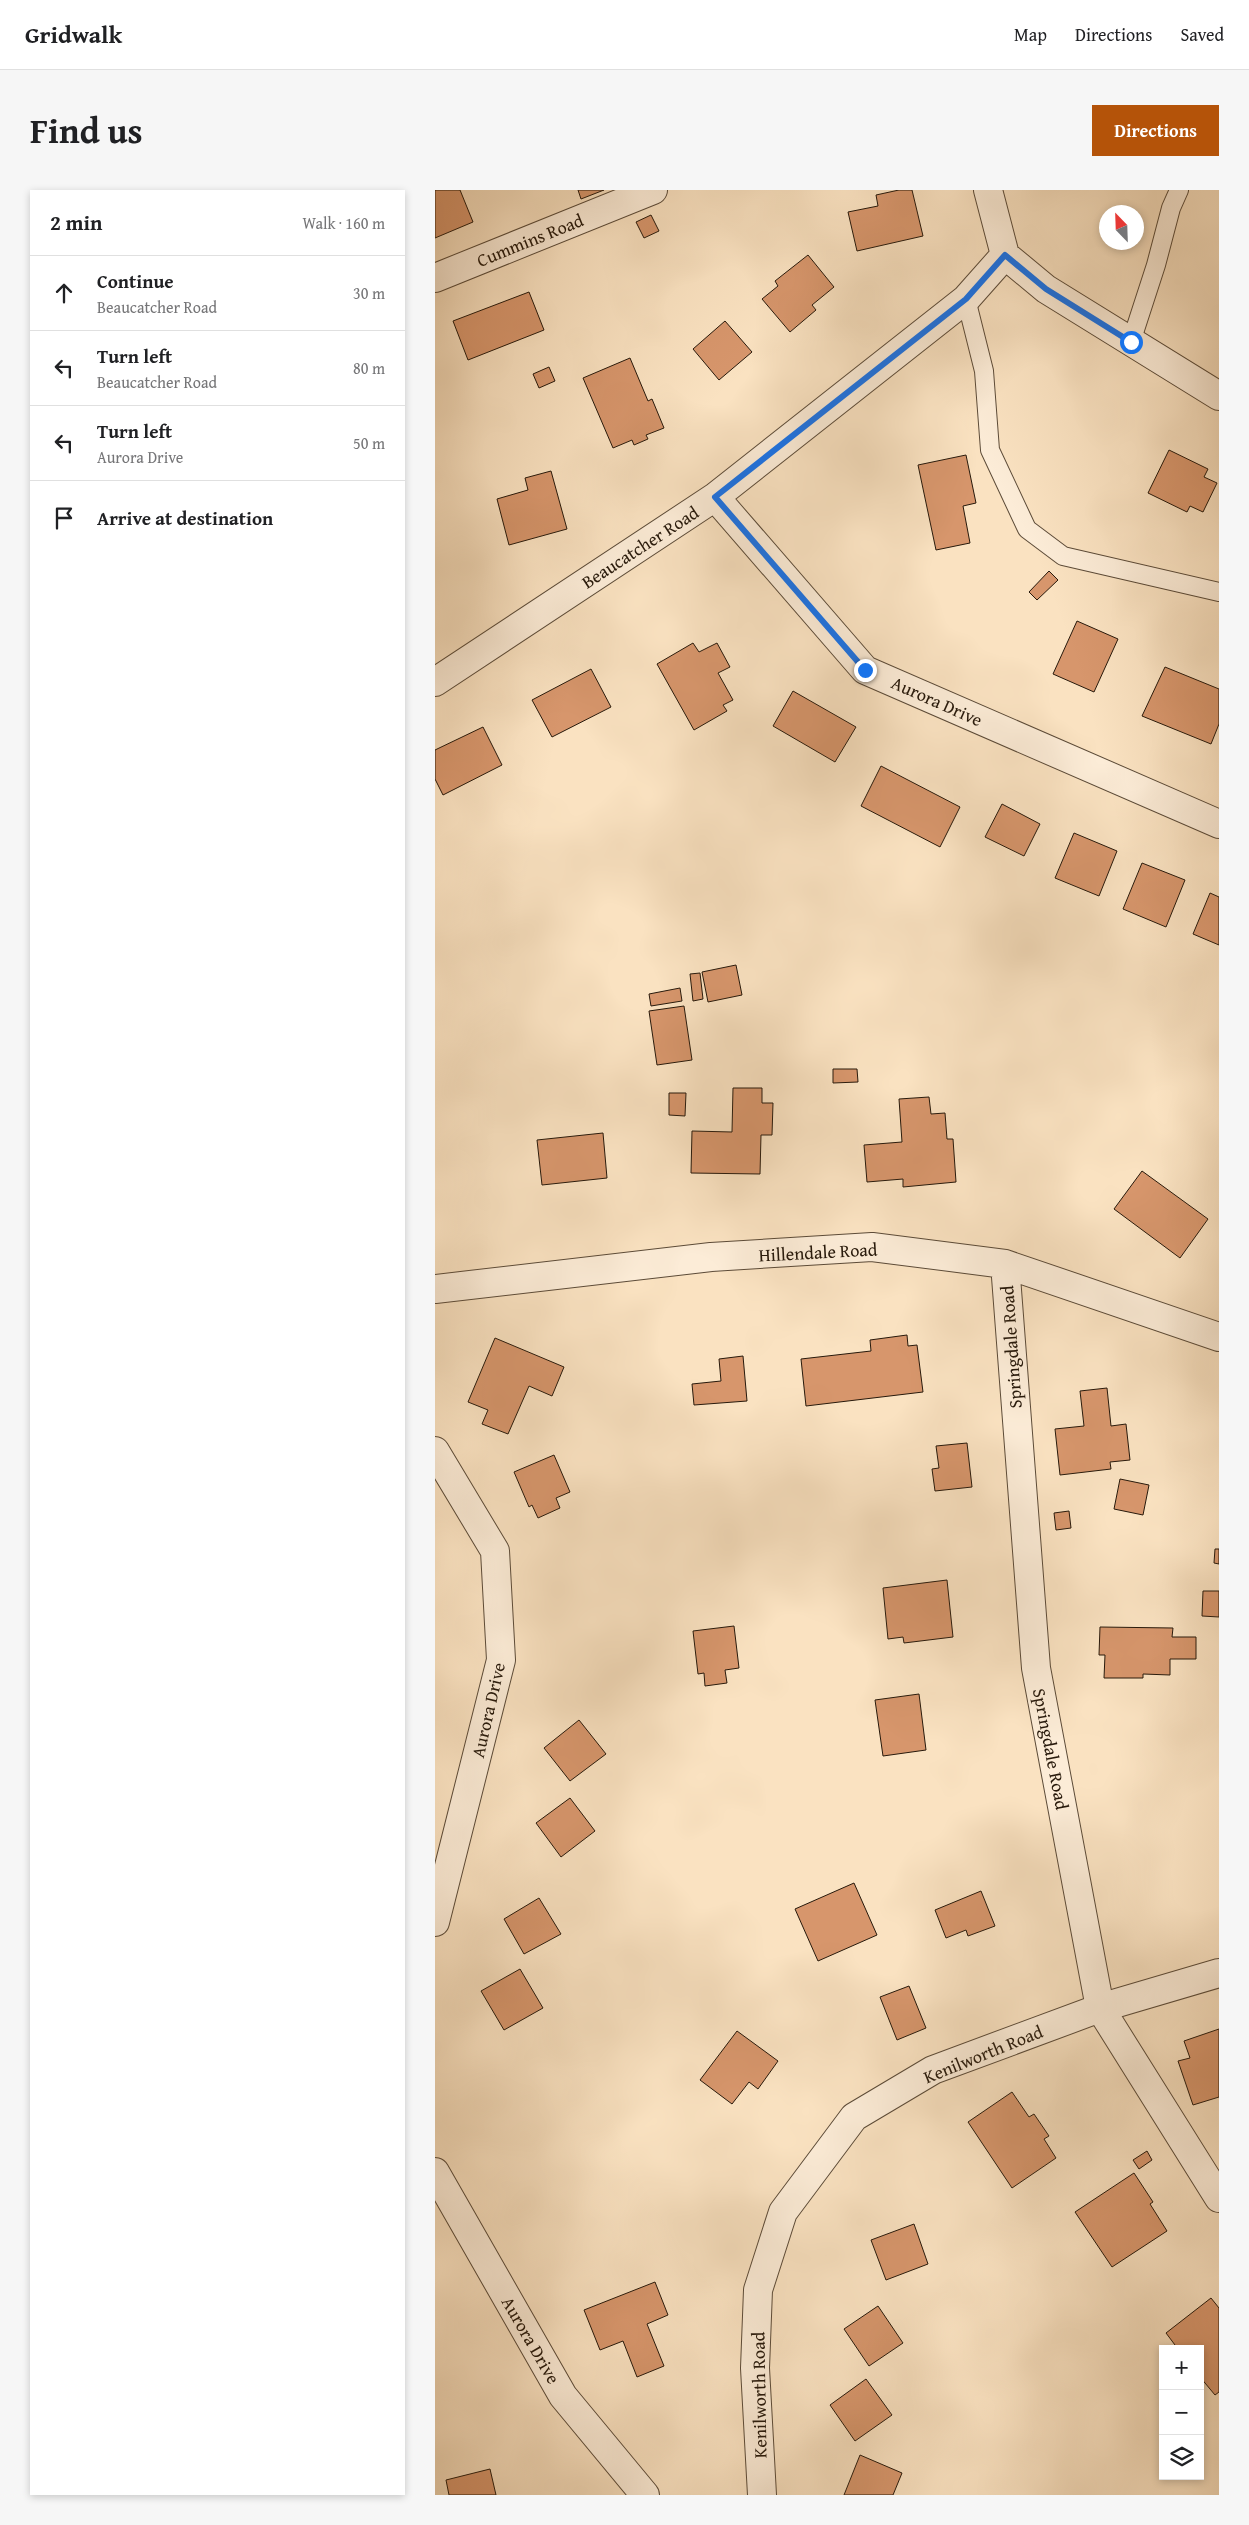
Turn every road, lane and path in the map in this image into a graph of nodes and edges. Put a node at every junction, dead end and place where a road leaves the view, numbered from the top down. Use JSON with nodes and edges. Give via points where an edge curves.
{"nodes":[{"id":1,"x":653,"y":190,"type":"edge"},
{"id":2,"x":988,"y":190,"type":"edge"},
{"id":3,"x":1179,"y":190,"type":"edge"},
{"id":4,"x":1005,"y":255,"type":"junction"},
{"id":5,"x":435,"y":278,"type":"edge"},
{"id":6,"x":966,"y":299,"type":"junction"},
{"id":7,"x":1131,"y":342,"type":"junction"},
{"id":8,"x":1219,"y":396,"type":"edge"},
{"id":9,"x":715,"y":497,"type":"junction"},
{"id":10,"x":1219,"y":592,"type":"edge"},
{"id":11,"x":435,"y":682,"type":"edge"},
{"id":12,"x":1219,"y":824,"type":"edge"},
{"id":13,"x":1005,"y":1264,"type":"junction"},
{"id":14,"x":435,"y":1289,"type":"edge"},
{"id":15,"x":1219,"y":1337,"type":"edge"},
{"id":16,"x":435,"y":1451,"type":"edge"},
{"id":17,"x":435,"y":1922,"type":"edge"},
{"id":18,"x":1219,"y":1972,"type":"edge"},
{"id":19,"x":1100,"y":2008,"type":"junction"},
{"id":20,"x":435,"y":2172,"type":"edge"},
{"id":21,"x":1219,"y":2198,"type":"edge"},
{"id":22,"x":645,"y":2495,"type":"edge"},
{"id":23,"x":762,"y":2495,"type":"edge"}],
"edges":[{"from":1,"to":5,"type":"street","name":"Cummins Road"},
{"from":2,"to":4,"type":"street"},
{"from":3,"to":7,"type":"lane"},
{"from":4,"to":6,"type":"street","name":"Beaucatcher Road"},
{"from":4,"to":7,"type":"street","via":[[1046,289]]},
{"from":6,"to":9,"type":"street","name":"Beaucatcher Road"},
{"from":6,"to":10,"type":"lane","via":[[985,371],[990,450],[1027,529],[1063,556]]},
{"from":7,"to":8,"type":"street"},
{"from":9,"to":11,"type":"street","name":"Beaucatcher Road"},
{"from":9,"to":12,"type":"street","name":"Aurora Drive","via":[[865,670]]},
{"from":13,"to":14,"type":"street","name":"Hillendale Road","via":[[872,1247],[711,1257]]},
{"from":13,"to":15,"type":"street","name":"Hillendale Road"},
{"from":13,"to":19,"type":"street","name":"Springdale Road","via":[[1036,1668]]},
{"from":16,"to":17,"type":"street","name":"Aurora Drive","via":[[495,1551],[501,1660]]},
{"from":18,"to":19,"type":"street","name":"Kenilworth Road"},
{"from":19,"to":21,"type":"street","name":"Springdale Road"},
{"from":19,"to":23,"type":"street","name":"Kenilworth Road","via":[[933,2070],[854,2117],[783,2212],[758,2290],[755,2368]]},
{"from":20,"to":22,"type":"street","name":"Aurora Drive","via":[[563,2396]]}]}
